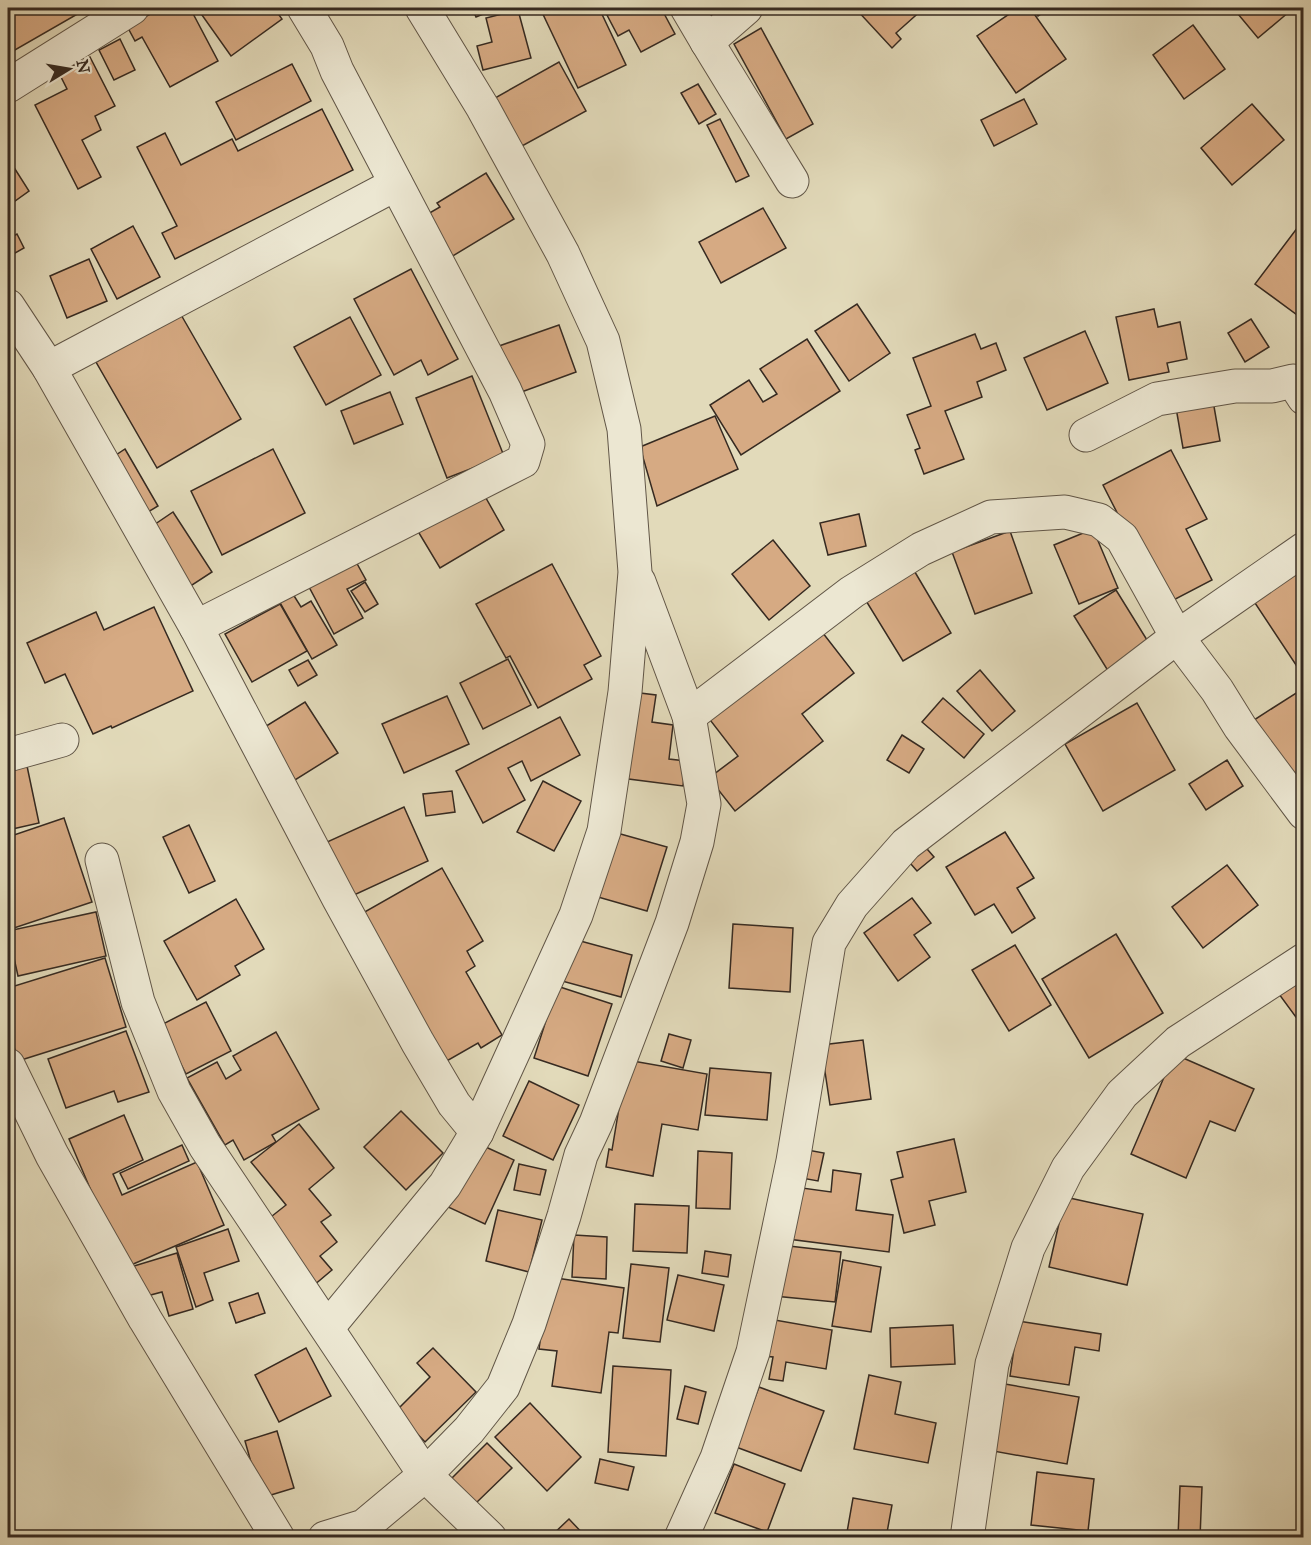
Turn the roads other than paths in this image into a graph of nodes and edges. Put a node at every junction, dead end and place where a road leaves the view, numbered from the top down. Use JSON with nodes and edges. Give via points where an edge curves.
{"nodes":[{"id":1,"x":132,"y":8,"type":"edge"},
{"id":2,"x":304,"y":8,"type":"edge"},
{"id":3,"x":423,"y":8,"type":"edge"},
{"id":4,"x":687,"y":8,"type":"edge"},
{"id":5,"x":746,"y":8,"type":"edge"},
{"id":6,"x":707,"y":42,"type":"junction"},
{"id":7,"x":8,"y":86,"type":"edge"},
{"id":8,"x":792,"y":181,"type":"dead end"},
{"id":9,"x":396,"y":184,"type":"junction"},
{"id":10,"x":8,"y":306,"type":"edge"},
{"id":11,"x":49,"y":368,"type":"junction"},
{"id":12,"x":1300,"y":383,"type":"edge"},
{"id":13,"x":1086,"y":435,"type":"dead end"},
{"id":14,"x":1304,"y":549,"type":"edge"},
{"id":15,"x":635,"y":572,"type":"junction"},
{"id":16,"x":196,"y":627,"type":"junction"},
{"id":17,"x":1177,"y":637,"type":"junction"},
{"id":18,"x":689,"y":716,"type":"junction"},
{"id":19,"x":62,"y":740,"type":"dead end"},
{"id":20,"x":8,"y":755,"type":"edge"},
{"id":21,"x":1304,"y":813,"type":"edge"},
{"id":22,"x":102,"y":860,"type":"dead end"},
{"id":23,"x":1304,"y":960,"type":"edge"},
{"id":24,"x":8,"y":1065,"type":"edge"},
{"id":25,"x":477,"y":1132,"type":"junction"},
{"id":26,"x":328,"y":1327,"type":"junction"},
{"id":27,"x":425,"y":1475,"type":"junction"},
{"id":28,"x":278,"y":1538,"type":"edge"},
{"id":29,"x":325,"y":1538,"type":"edge"},
{"id":30,"x":490,"y":1538,"type":"edge"},
{"id":31,"x":681,"y":1538,"type":"edge"},
{"id":32,"x":967,"y":1538,"type":"edge"}],
"edges":[{"from":1,"to":7,"type":"street"},
{"from":2,"to":9,"type":"street"},
{"from":3,"to":15,"type":"street","via":[[552,233],[603,341],[624,429]]},
{"from":4,"to":6,"type":"street"},
{"from":5,"to":6,"type":"street"},
{"from":6,"to":8,"type":"street"},
{"from":9,"to":11,"type":"street"},
{"from":9,"to":16,"type":"street","via":[[505,391],[528,444],[523,461]]},
{"from":10,"to":11,"type":"street"},
{"from":11,"to":16,"type":"street"},
{"from":12,"to":13,"type":"street","via":[[1235,386],[1157,399]]},
{"from":14,"to":17,"type":"street"},
{"from":15,"to":18,"type":"street"},
{"from":15,"to":25,"type":"street","via":[[626,692],[604,831],[576,915]]},
{"from":16,"to":25,"type":"street","via":[[412,1033],[454,1104]]},
{"from":17,"to":18,"type":"street","via":[[1122,538],[1099,520],[1065,512],[991,518],[921,549],[852,592]]},
{"from":17,"to":21,"type":"street"},
{"from":17,"to":31,"type":"street","via":[[906,844],[852,905],[829,942],[793,1161],[753,1352],[717,1458]]},
{"from":18,"to":27,"type":"street","via":[[704,804],[697,842],[672,923],[581,1155],[529,1324],[502,1387],[469,1430]]},
{"from":19,"to":20,"type":"street"},
{"from":22,"to":26,"type":"street","via":[[138,1002],[174,1091],[205,1146]]},
{"from":23,"to":32,"type":"street","via":[[1178,1042],[1122,1094],[1068,1168],[1028,1248],[992,1364]]},
{"from":24,"to":28,"type":"street","via":[[52,1155],[145,1319]]},
{"from":25,"to":26,"type":"street","via":[[445,1185]]},
{"from":26,"to":27,"type":"street"},
{"from":27,"to":29,"type":"street","via":[[364,1526]]},
{"from":27,"to":30,"type":"street"}]}
